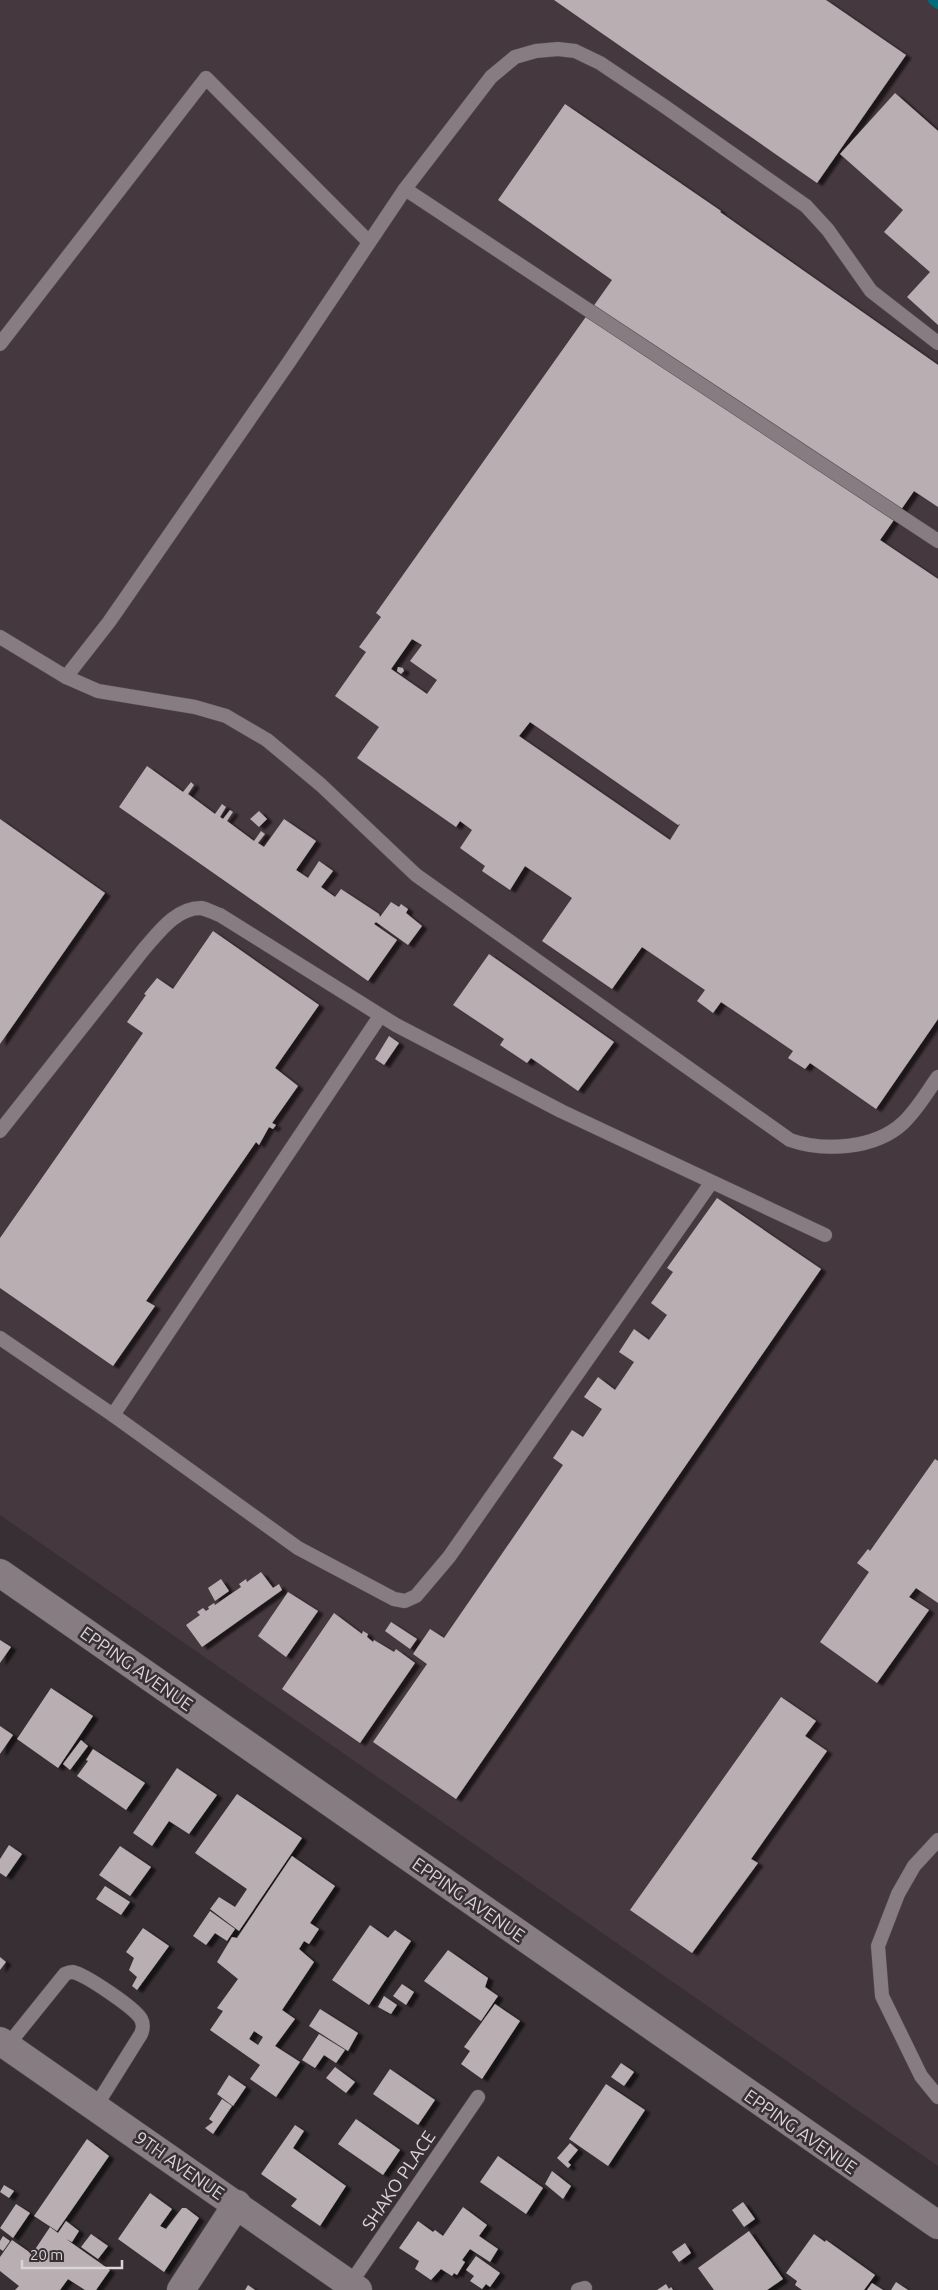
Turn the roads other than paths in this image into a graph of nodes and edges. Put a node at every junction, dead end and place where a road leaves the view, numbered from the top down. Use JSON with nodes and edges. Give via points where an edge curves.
{"nodes":[{"id":1,"x":404,"y":189,"type":"junction"},
{"id":2,"x":369,"y":242,"type":"junction"},
{"id":3,"x":0,"y":344,"type":"edge"},
{"id":4,"x":938,"y":344,"type":"edge"},
{"id":5,"x":938,"y":541,"type":"edge"},
{"id":6,"x":0,"y":637,"type":"edge"},
{"id":7,"x":66,"y":676,"type":"junction"},
{"id":8,"x":380,"y":1016,"type":"junction"},
{"id":9,"x":938,"y":1077,"type":"edge"},
{"id":10,"x":0,"y":1131,"type":"edge"},
{"id":11,"x":711,"y":1182,"type":"junction"},
{"id":12,"x":825,"y":1235,"type":"dead end"},
{"id":13,"x":0,"y":1338,"type":"edge"},
{"id":14,"x":113,"y":1415,"type":"junction"},
{"id":15,"x":0,"y":1573,"type":"edge"},
{"id":16,"x":938,"y":1840,"type":"edge"},
{"id":17,"x":4,"y":2043,"type":"edge"},
{"id":18,"x":478,"y":2097,"type":"dead end"},
{"id":19,"x":938,"y":2097,"type":"edge"},
{"id":20,"x":96,"y":2106,"type":"junction"},
{"id":21,"x":237,"y":2204,"type":"junction"},
{"id":22,"x":938,"y":2225,"type":"edge"},
{"id":23,"x":354,"y":2287,"type":"edge"},
{"id":24,"x":181,"y":2290,"type":"edge"}],
"edges":[{"from":1,"to":2,"type":"lane"},
{"from":1,"to":4,"type":"lane","via":[[491,77],[515,57],[536,51],[575,51],[600,63],[806,206],[828,230],[871,291]]},
{"from":1,"to":5,"type":"lane"},
{"from":2,"to":3,"type":"lane","via":[[206,78]]},
{"from":2,"to":7,"type":"lane","via":[[109,622]]},
{"from":6,"to":7,"type":"lane"},
{"from":7,"to":9,"type":"lane","via":[[98,691],[195,707],[226,716],[267,740],[322,785],[416,876],[790,1140],[808,1146],[828,1147],[866,1142],[889,1133],[903,1123]]},
{"from":8,"to":10,"type":"lane","via":[[220,915],[203,908],[188,910],[170,921],[144,949]]},
{"from":8,"to":11,"type":"lane","via":[[560,1111]]},
{"from":8,"to":14,"type":"lane"},
{"from":11,"to":12,"type":"lane"},
{"from":11,"to":14,"type":"lane","via":[[448,1558],[416,1596],[405,1601],[394,1599],[298,1548]]},
{"from":13,"to":14,"type":"lane"},
{"from":15,"to":22,"type":"street","name":"EPPING AVENUE"},
{"from":16,"to":19,"type":"lane","via":[[914,1866],[898,1894],[878,1946],[882,1996],[921,2076]]},
{"from":17,"to":20,"type":"street","name":"9TH AVENUE"},
{"from":17,"to":20,"type":"lane","via":[[65,1974],[72,1972],[134,2011],[141,2019],[141,2034]]},
{"from":18,"to":23,"type":"lane","name":"SHAKO PLACE"},
{"from":20,"to":21,"type":"street","name":"9TH AVENUE"},
{"from":21,"to":23,"type":"street","name":"9TH AVENUE"},
{"from":21,"to":24,"type":"street"}]}
